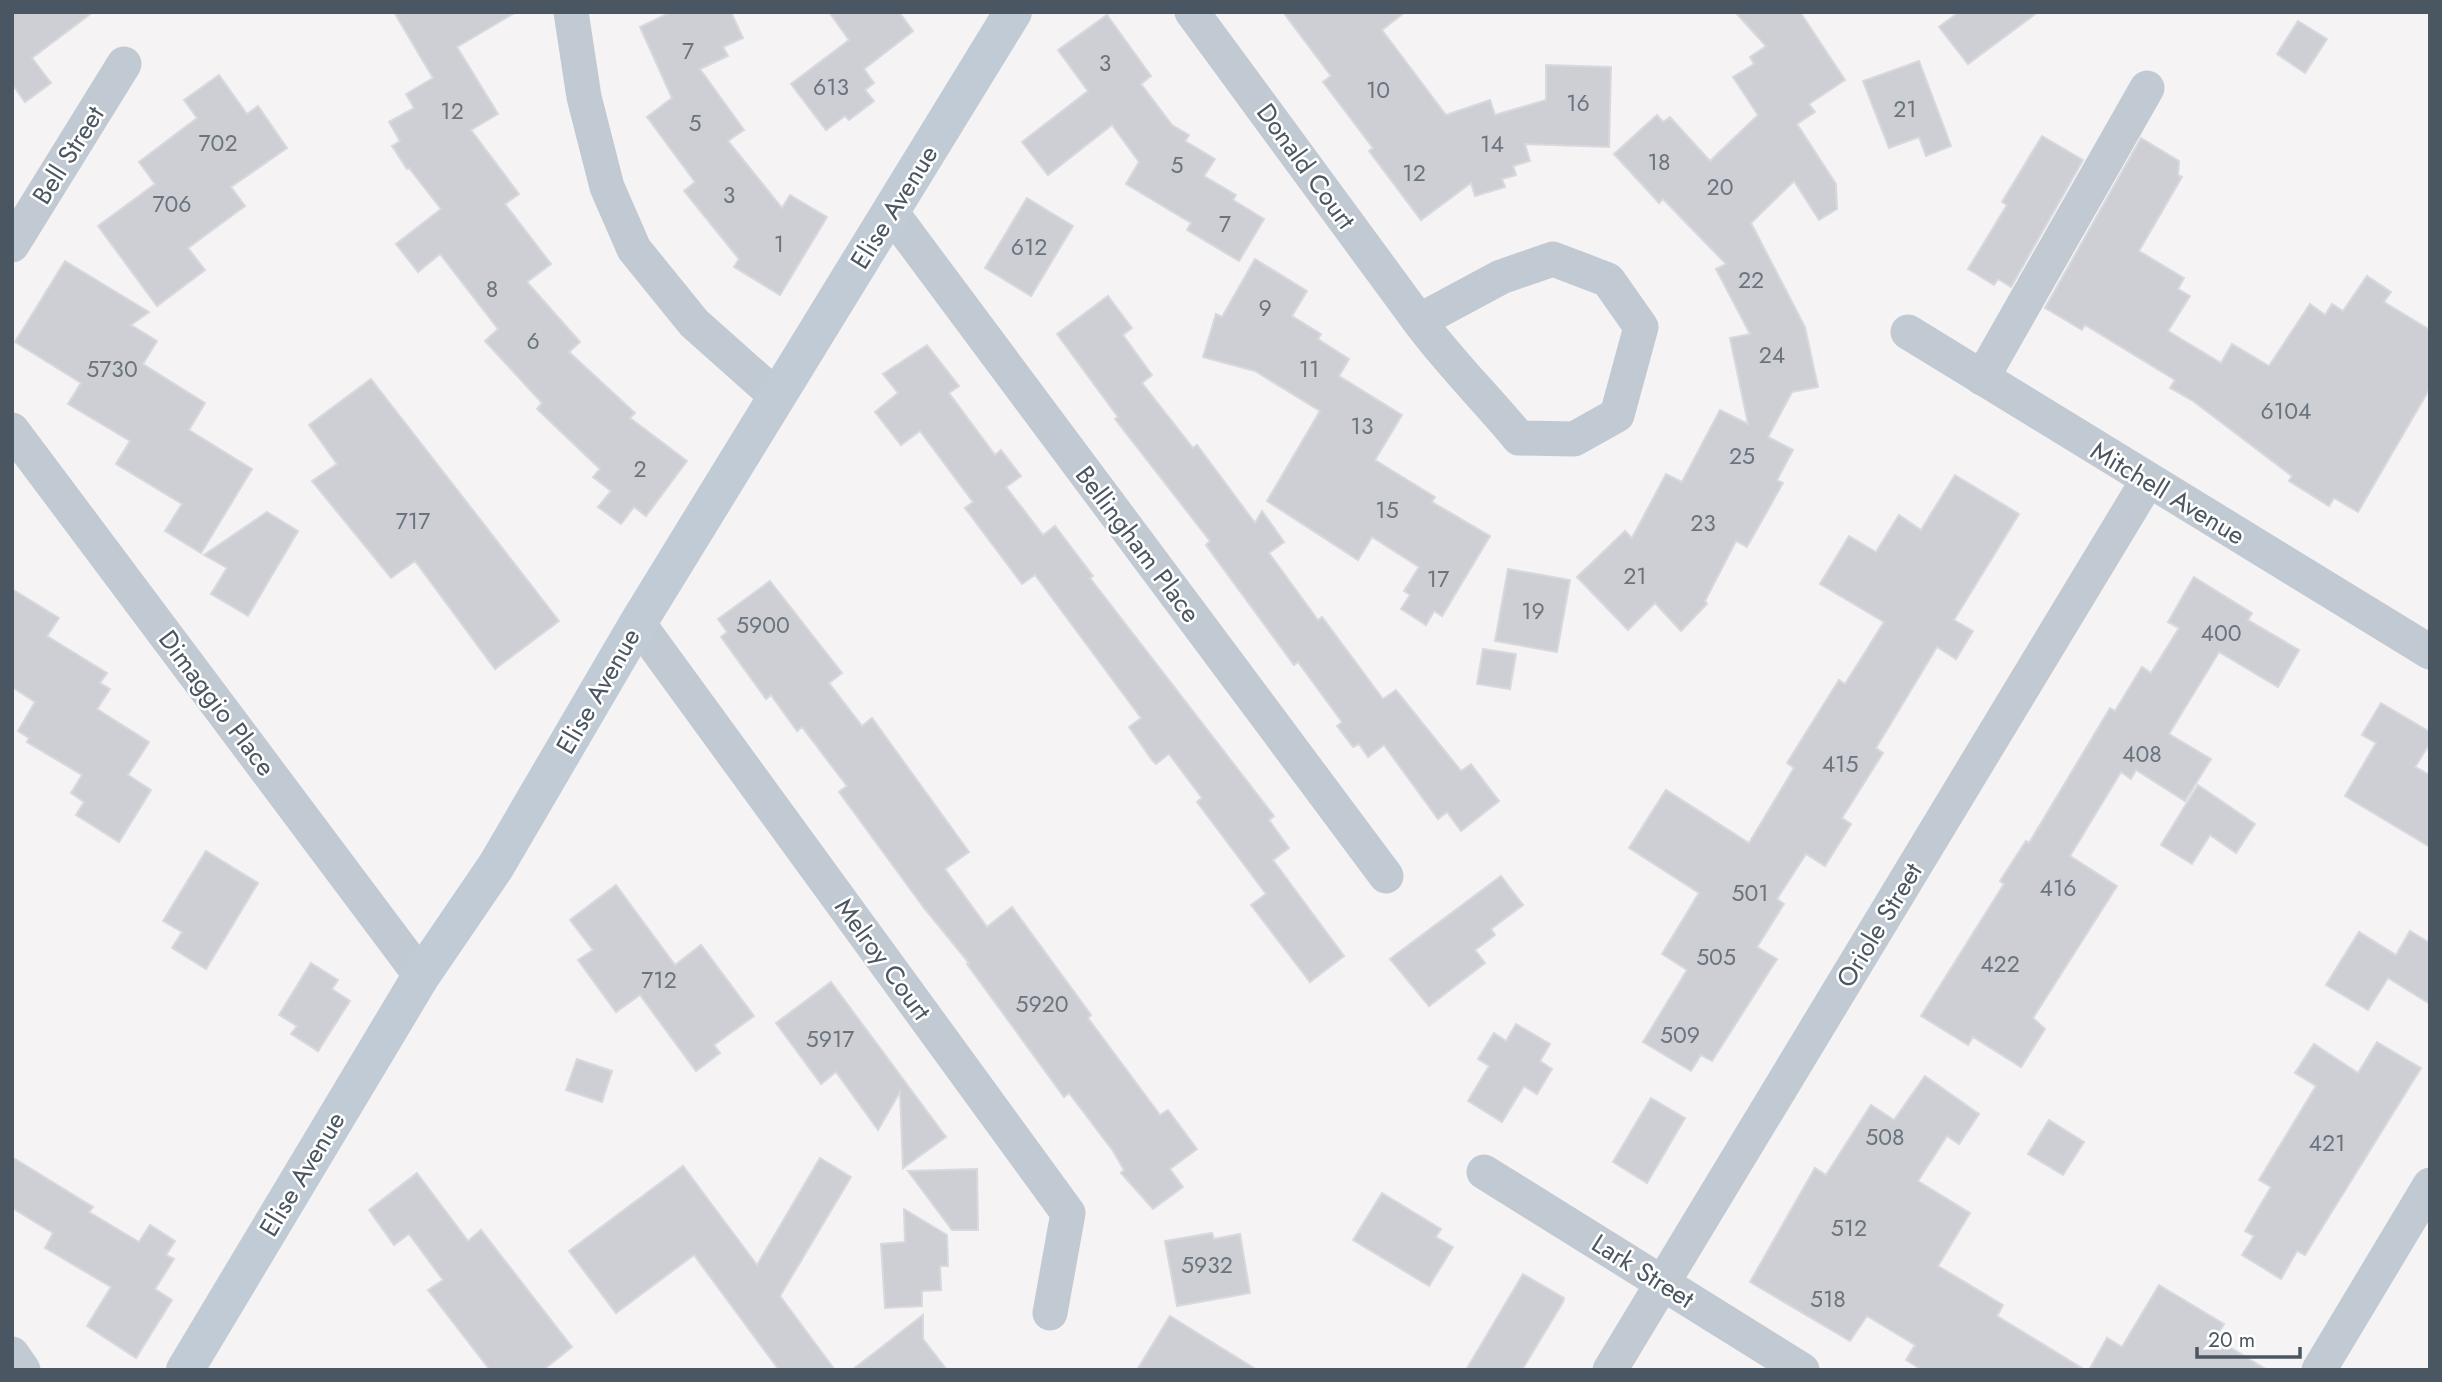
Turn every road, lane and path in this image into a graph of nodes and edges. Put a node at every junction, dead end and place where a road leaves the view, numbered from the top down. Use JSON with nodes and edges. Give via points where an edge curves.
{"nodes":[{"id":1,"x":571,"y":12,"type":"edge"},
{"id":2,"x":1013,"y":12,"type":"edge"},
{"id":3,"x":1192,"y":12,"type":"edge"},
{"id":4,"x":124,"y":64,"type":"dead end"},
{"id":5,"x":2147,"y":88,"type":"dead end"},
{"id":6,"x":891,"y":212,"type":"junction"},
{"id":7,"x":12,"y":246,"type":"edge"},
{"id":8,"x":1419,"y":321,"type":"junction"},
{"id":9,"x":1908,"y":332,"type":"dead end"},
{"id":10,"x":1982,"y":378,"type":"junction"},
{"id":11,"x":776,"y":396,"type":"junction"},
{"id":12,"x":12,"y":430,"type":"edge"},
{"id":13,"x":2148,"y":480,"type":"junction"},
{"id":14,"x":638,"y":623,"type":"junction"},
{"id":15,"x":2430,"y":652,"type":"edge"},
{"id":16,"x":1386,"y":876,"type":"dead end"},
{"id":17,"x":421,"y":976,"type":"junction"},
{"id":18,"x":1484,"y":1172,"type":"dead end"},
{"id":19,"x":2430,"y":1185,"type":"edge"},
{"id":20,"x":1662,"y":1284,"type":"junction"},
{"id":21,"x":1050,"y":1313,"type":"dead end"},
{"id":22,"x":12,"y":1354,"type":"edge"},
{"id":23,"x":23,"y":1370,"type":"edge"},
{"id":24,"x":185,"y":1370,"type":"edge"},
{"id":25,"x":1610,"y":1370,"type":"edge"},
{"id":26,"x":1802,"y":1370,"type":"edge"},
{"id":27,"x":2319,"y":1370,"type":"edge"}],
"edges":[{"from":1,"to":11,"type":"street","via":[[584,97],[607,187],[634,249],[694,323]]},
{"from":2,"to":6,"type":"street","name":"Elise Avenue"},
{"from":3,"to":8,"type":"street","name":"Donald Court"},
{"from":4,"to":7,"type":"street","name":"Bell Street"},
{"from":5,"to":10,"type":"street"},
{"from":6,"to":11,"type":"street","name":"Elise Avenue"},
{"from":6,"to":16,"type":"street","name":"Bellingham Place"},
{"from":8,"to":8,"type":"street","name":"Donald Court","via":[[1452,366],[1519,438],[1574,439],[1617,415],[1641,327],[1608,279],[1553,259],[1501,277]]},
{"from":9,"to":10,"type":"street","name":"Mitchell Avenue"},
{"from":10,"to":13,"type":"street","name":"Mitchell Avenue"},
{"from":11,"to":14,"type":"street","name":"Elise Avenue"},
{"from":12,"to":17,"type":"street","name":"Dimaggio Place"},
{"from":13,"to":15,"type":"street","name":"Mitchell Avenue"},
{"from":13,"to":20,"type":"street","name":"Oriole Street"},
{"from":14,"to":17,"type":"street","name":"Elise Avenue","via":[[496,866]]},
{"from":14,"to":21,"type":"street","name":"Melroy Court","via":[[1068,1213]]},
{"from":17,"to":24,"type":"street","name":"Elise Avenue"},
{"from":18,"to":20,"type":"street","name":"Lark Street"},
{"from":19,"to":27,"type":"street"},
{"from":20,"to":25,"type":"street","name":"Oriole Street"},
{"from":20,"to":26,"type":"street","name":"Lark Street"},
{"from":22,"to":23,"type":"street"}]}
